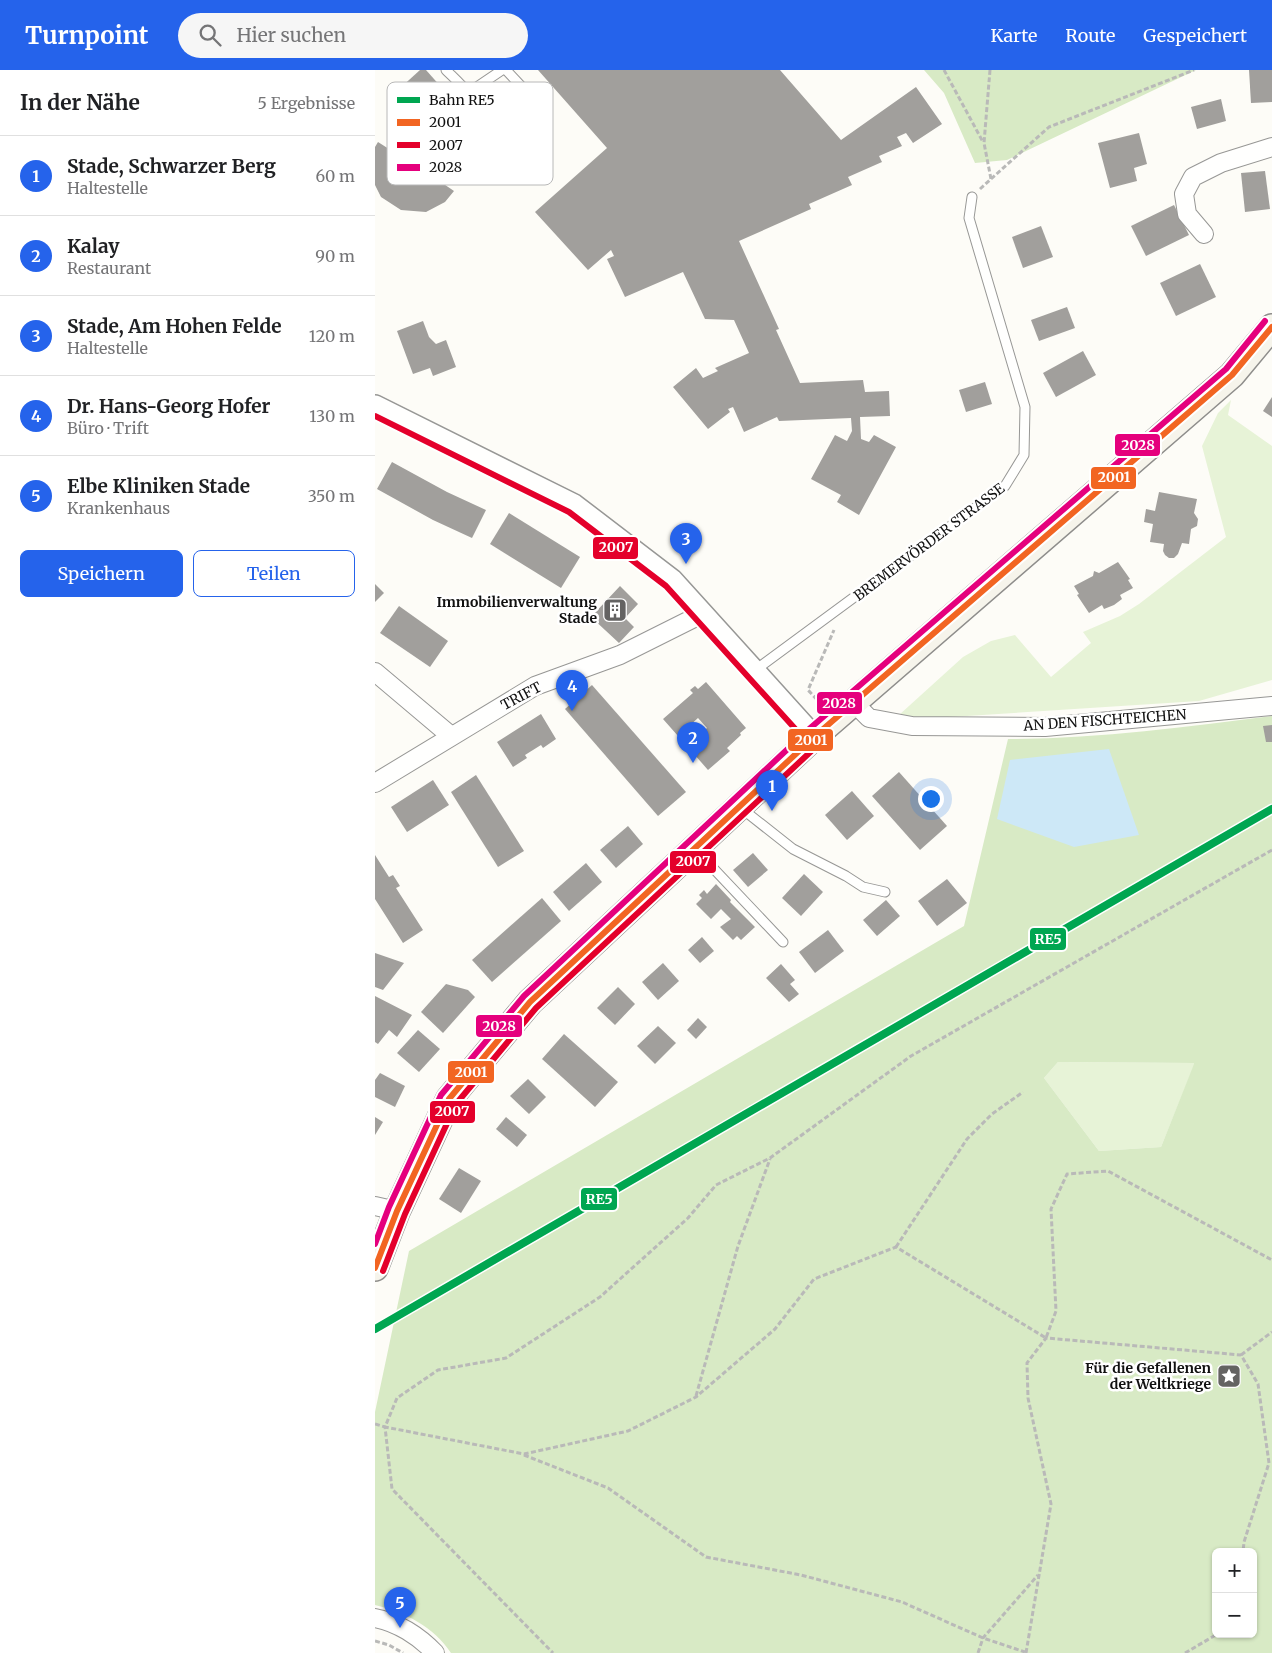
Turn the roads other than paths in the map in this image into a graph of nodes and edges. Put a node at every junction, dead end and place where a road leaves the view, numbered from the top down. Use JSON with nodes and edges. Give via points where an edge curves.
{"nodes":[{"id":1,"x":446,"y":70,"type":"edge"},
{"id":2,"x":502,"y":70,"type":"edge"},
{"id":3,"x":506,"y":70,"type":"edge"},
{"id":4,"x":457,"y":82,"type":"edge"},
{"id":5,"x":484,"y":82,"type":"edge"},
{"id":6,"x":518,"y":82,"type":"edge"},
{"id":7,"x":1272,"y":147,"type":"edge"},
{"id":8,"x":972,"y":197,"type":"road end"},
{"id":9,"x":1204,"y":234,"type":"dead end"},
{"id":10,"x":1272,"y":327,"type":"edge"},
{"id":11,"x":375,"y":406,"type":"edge"},
{"id":12,"x":703,"y":614,"type":"junction"},
{"id":13,"x":754,"y":671,"type":"junction"},
{"id":14,"x":375,"y":672,"type":"edge"},
{"id":15,"x":1272,"y":706,"type":"edge"},
{"id":16,"x":862,"y":710,"type":"junction"},
{"id":17,"x":451,"y":736,"type":"junction"},
{"id":18,"x":814,"y":737,"type":"junction"},
{"id":19,"x":375,"y":783,"type":"edge"},
{"id":20,"x":739,"y":806,"type":"junction"},
{"id":21,"x":694,"y":848,"type":"junction"},
{"id":22,"x":885,"y":892,"type":"dead end"},
{"id":23,"x":783,"y":942,"type":"dead end"},
{"id":24,"x":386,"y":1209,"type":"edge"},
{"id":25,"x":375,"y":1268,"type":"edge"},
{"id":26,"x":375,"y":1618,"type":"edge"},
{"id":27,"x":435,"y":1653,"type":"edge"}],
"edges":[{"from":1,"to":4,"type":"lane"},
{"from":2,"to":5,"type":"lane"},
{"from":3,"to":6,"type":"lane"},
{"from":7,"to":9,"type":"street","via":[[1221,163],[1193,177],[1183,194],[1187,214]]},
{"from":8,"to":13,"type":"lane","name":"BREMERVÖRDER STRASSE","via":[[969,218],[1025,407],[1025,455],[1005,486]]},
{"from":10,"to":16,"type":"main road","via":[[1232,375]]},
{"from":11,"to":12,"type":"street","via":[[574,504],[672,580]]},
{"from":12,"to":13,"type":"street"},
{"from":12,"to":17,"type":"street","name":"TRIFT","via":[[620,655],[535,686]]},
{"from":13,"to":18,"type":"street"},
{"from":14,"to":17,"type":"street"},
{"from":15,"to":16,"type":"street","name":"AN DEN FISCHTEICHEN","via":[[1045,727],[912,726]]},
{"from":16,"to":18,"type":"main road"},
{"from":17,"to":19,"type":"street","name":"TRIFT"},
{"from":18,"to":20,"type":"main road"},
{"from":20,"to":21,"type":"main road"},
{"from":20,"to":22,"type":"lane","via":[[793,849],[863,887]]},
{"from":21,"to":23,"type":"lane"},
{"from":21,"to":24,"type":"main road","via":[[530,1002],[449,1099]]},
{"from":24,"to":25,"type":"main road"},
{"from":26,"to":27,"type":"street","via":[[415,1635]]}]}
